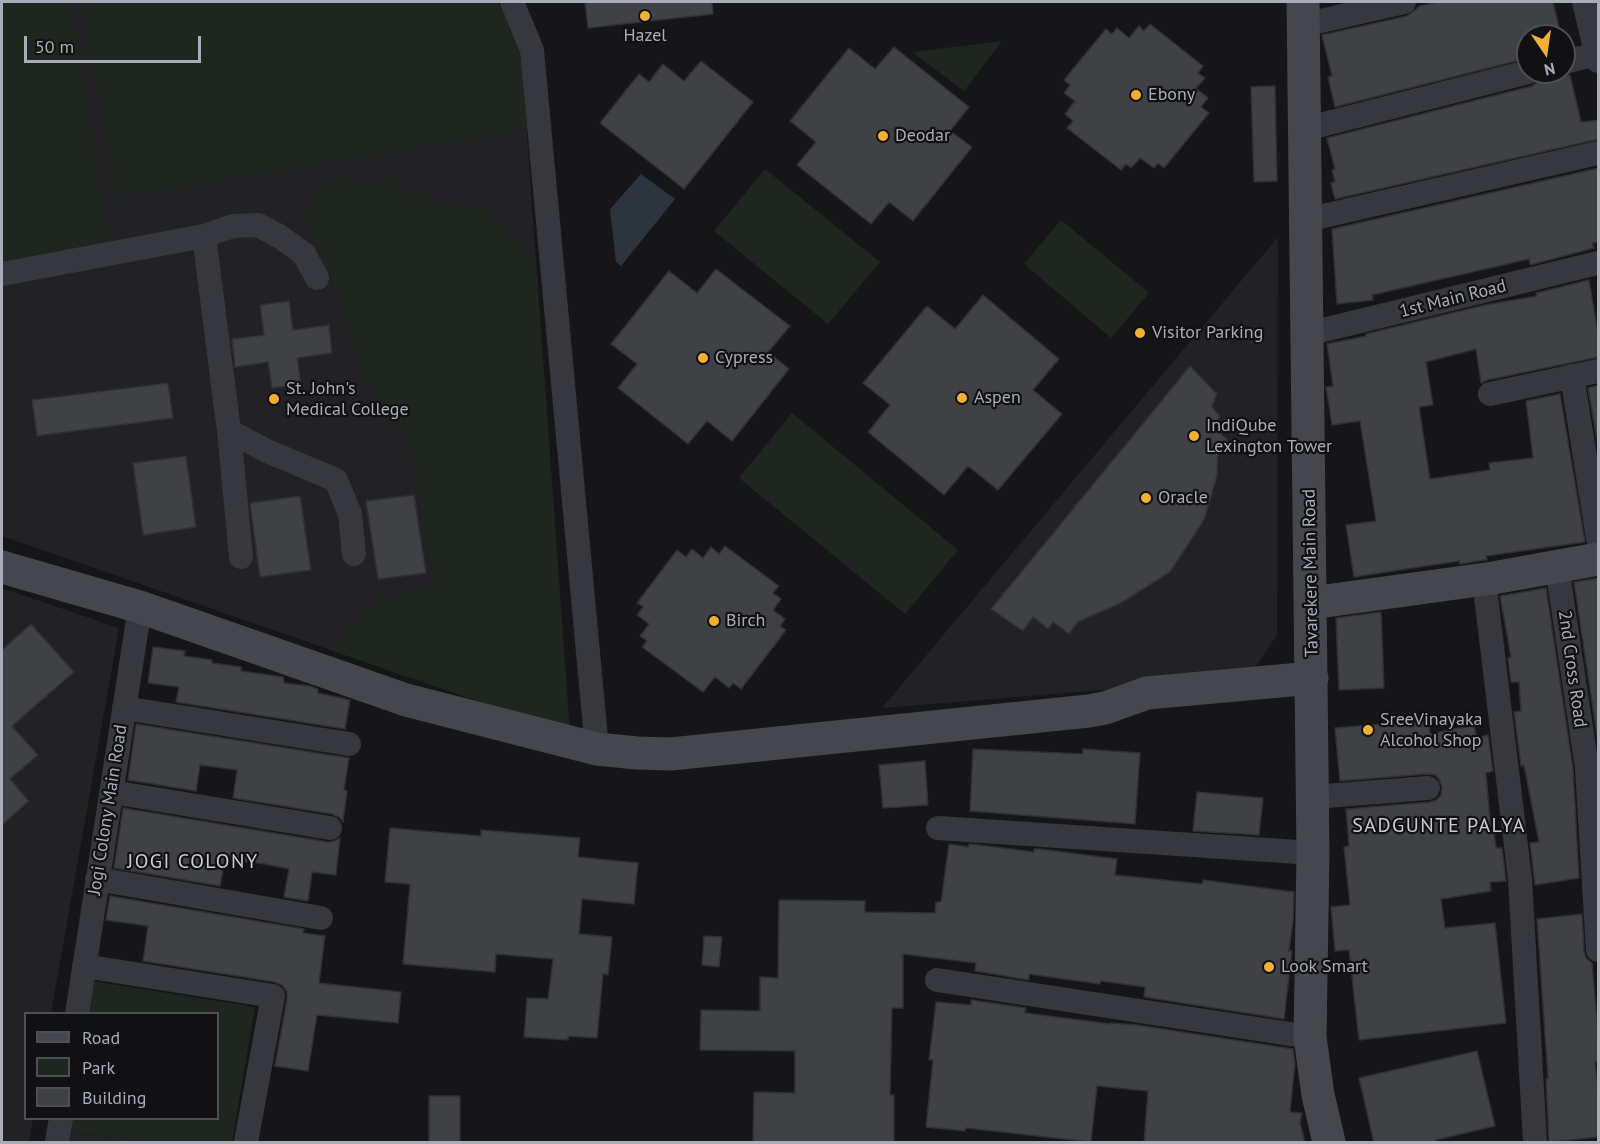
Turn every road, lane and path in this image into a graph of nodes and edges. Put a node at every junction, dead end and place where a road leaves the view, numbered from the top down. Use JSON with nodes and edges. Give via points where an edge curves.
{"nodes":[{"id":1,"x":512,"y":2,"type":"edge"},
{"id":2,"x":1404,"y":2,"type":"edge"},
{"id":3,"x":1584,"y":2,"type":"edge"},
{"id":4,"x":1303,"y":13,"type":"edge"},
{"id":5,"x":1598,"y":56,"type":"edge"},
{"id":6,"x":1576,"y":61,"type":"edge"},
{"id":7,"x":1516,"y":75,"type":"edge"},
{"id":8,"x":1305,"y":129,"type":"junction"},
{"id":9,"x":1599,"y":153,"type":"edge"},
{"id":10,"x":1306,"y":220,"type":"junction"},
{"id":11,"x":204,"y":236,"type":"junction"},
{"id":12,"x":1599,"y":263,"type":"edge"},
{"id":13,"x":2,"y":274,"type":"edge"},
{"id":14,"x":316,"y":278,"type":"dead end"},
{"id":15,"x":1307,"y":334,"type":"junction"},
{"id":16,"x":1599,"y":371,"type":"edge"},
{"id":17,"x":1572,"y":376,"type":"junction"},
{"id":18,"x":1490,"y":394,"type":"dead end"},
{"id":19,"x":229,"y":431,"type":"junction"},
{"id":20,"x":1599,"y":538,"type":"edge"},
{"id":21,"x":354,"y":554,"type":"dead end"},
{"id":22,"x":241,"y":557,"type":"dead end"},
{"id":23,"x":1599,"y":559,"type":"edge"},
{"id":24,"x":2,"y":567,"type":"edge"},
{"id":25,"x":1557,"y":567,"type":"junction"},
{"id":26,"x":1484,"y":580,"type":"junction"},
{"id":27,"x":1311,"y":603,"type":"junction"},
{"id":28,"x":140,"y":607,"type":"junction"},
{"id":29,"x":1312,"y":688,"type":"junction"},
{"id":30,"x":124,"y":708,"type":"junction"},
{"id":31,"x":349,"y":744,"type":"dead end"},
{"id":32,"x":597,"y":749,"type":"junction"},
{"id":33,"x":1428,"y":789,"type":"dead end"},
{"id":34,"x":112,"y":792,"type":"junction"},
{"id":35,"x":1313,"y":797,"type":"junction"},
{"id":36,"x":330,"y":828,"type":"dead end"},
{"id":37,"x":938,"y":828,"type":"dead end"},
{"id":38,"x":1313,"y":853,"type":"junction"},
{"id":39,"x":98,"y":879,"type":"junction"},
{"id":40,"x":321,"y":918,"type":"dead end"},
{"id":41,"x":1599,"y":950,"type":"edge"},
{"id":42,"x":84,"y":966,"type":"junction"},
{"id":43,"x":937,"y":980,"type":"dead end"},
{"id":44,"x":77,"y":1012,"type":"edge"},
{"id":45,"x":1310,"y":1037,"type":"junction"},
{"id":46,"x":246,"y":1143,"type":"edge"},
{"id":47,"x":1329,"y":1143,"type":"edge"},
{"id":48,"x":1535,"y":1143,"type":"edge"}],
"edges":[{"from":1,"to":32,"type":"street","via":[[532,50]]},
{"from":2,"to":4,"type":"street"},
{"from":3,"to":5,"type":"street"},
{"from":4,"to":8,"type":"main road","name":"Tavarekere Main Road"},
{"from":5,"to":6,"type":"street"},
{"from":7,"to":8,"type":"street"},
{"from":8,"to":10,"type":"main road","name":"Tavarekere Main Road"},
{"from":9,"to":10,"type":"street"},
{"from":10,"to":15,"type":"main road","name":"Tavarekere Main Road"},
{"from":11,"to":13,"type":"street"},
{"from":11,"to":14,"type":"street","via":[[233,226],[258,225],[304,254]]},
{"from":11,"to":19,"type":"street"},
{"from":12,"to":15,"type":"street","name":"1st Main Road"},
{"from":15,"to":27,"type":"main road","name":"Tavarekere Main Road"},
{"from":16,"to":17,"type":"street"},
{"from":17,"to":18,"type":"street"},
{"from":17,"to":20,"type":"street"},
{"from":19,"to":21,"type":"street","via":[[336,480],[350,514]]},
{"from":19,"to":22,"type":"street"},
{"from":23,"to":25,"type":"main road"},
{"from":24,"to":28,"type":"main road"},
{"from":25,"to":26,"type":"main road"},
{"from":25,"to":41,"type":"street","name":"2nd Cross Road","via":[[1587,768]]},
{"from":26,"to":27,"type":"main road"},
{"from":26,"to":48,"type":"street","via":[[1520,879]]},
{"from":27,"to":29,"type":"main road","name":"Tavarekere Main Road"},
{"from":28,"to":30,"type":"street","name":"Jogi Colony Main Road"},
{"from":28,"to":32,"type":"main road","via":[[406,700]]},
{"from":29,"to":32,"type":"main road","via":[[1147,693],[1105,708],[671,754]]},
{"from":29,"to":35,"type":"main road","name":"Tavarekere Main Road"},
{"from":30,"to":31,"type":"street"},
{"from":30,"to":34,"type":"street","name":"Jogi Colony Main Road"},
{"from":33,"to":35,"type":"street"},
{"from":34,"to":36,"type":"street"},
{"from":34,"to":39,"type":"street","name":"Jogi Colony Main Road"},
{"from":35,"to":38,"type":"main road","name":"Tavarekere Main Road"},
{"from":37,"to":38,"type":"street"},
{"from":38,"to":45,"type":"main road","name":"Tavarekere Main Road"},
{"from":39,"to":40,"type":"street"},
{"from":39,"to":42,"type":"street","name":"Jogi Colony Main Road"},
{"from":42,"to":44,"type":"street","name":"Jogi Colony Main Road"},
{"from":42,"to":46,"type":"street","via":[[273,996]]},
{"from":43,"to":45,"type":"street"},
{"from":45,"to":47,"type":"main road","name":"Tavarekere Main Road"}]}
